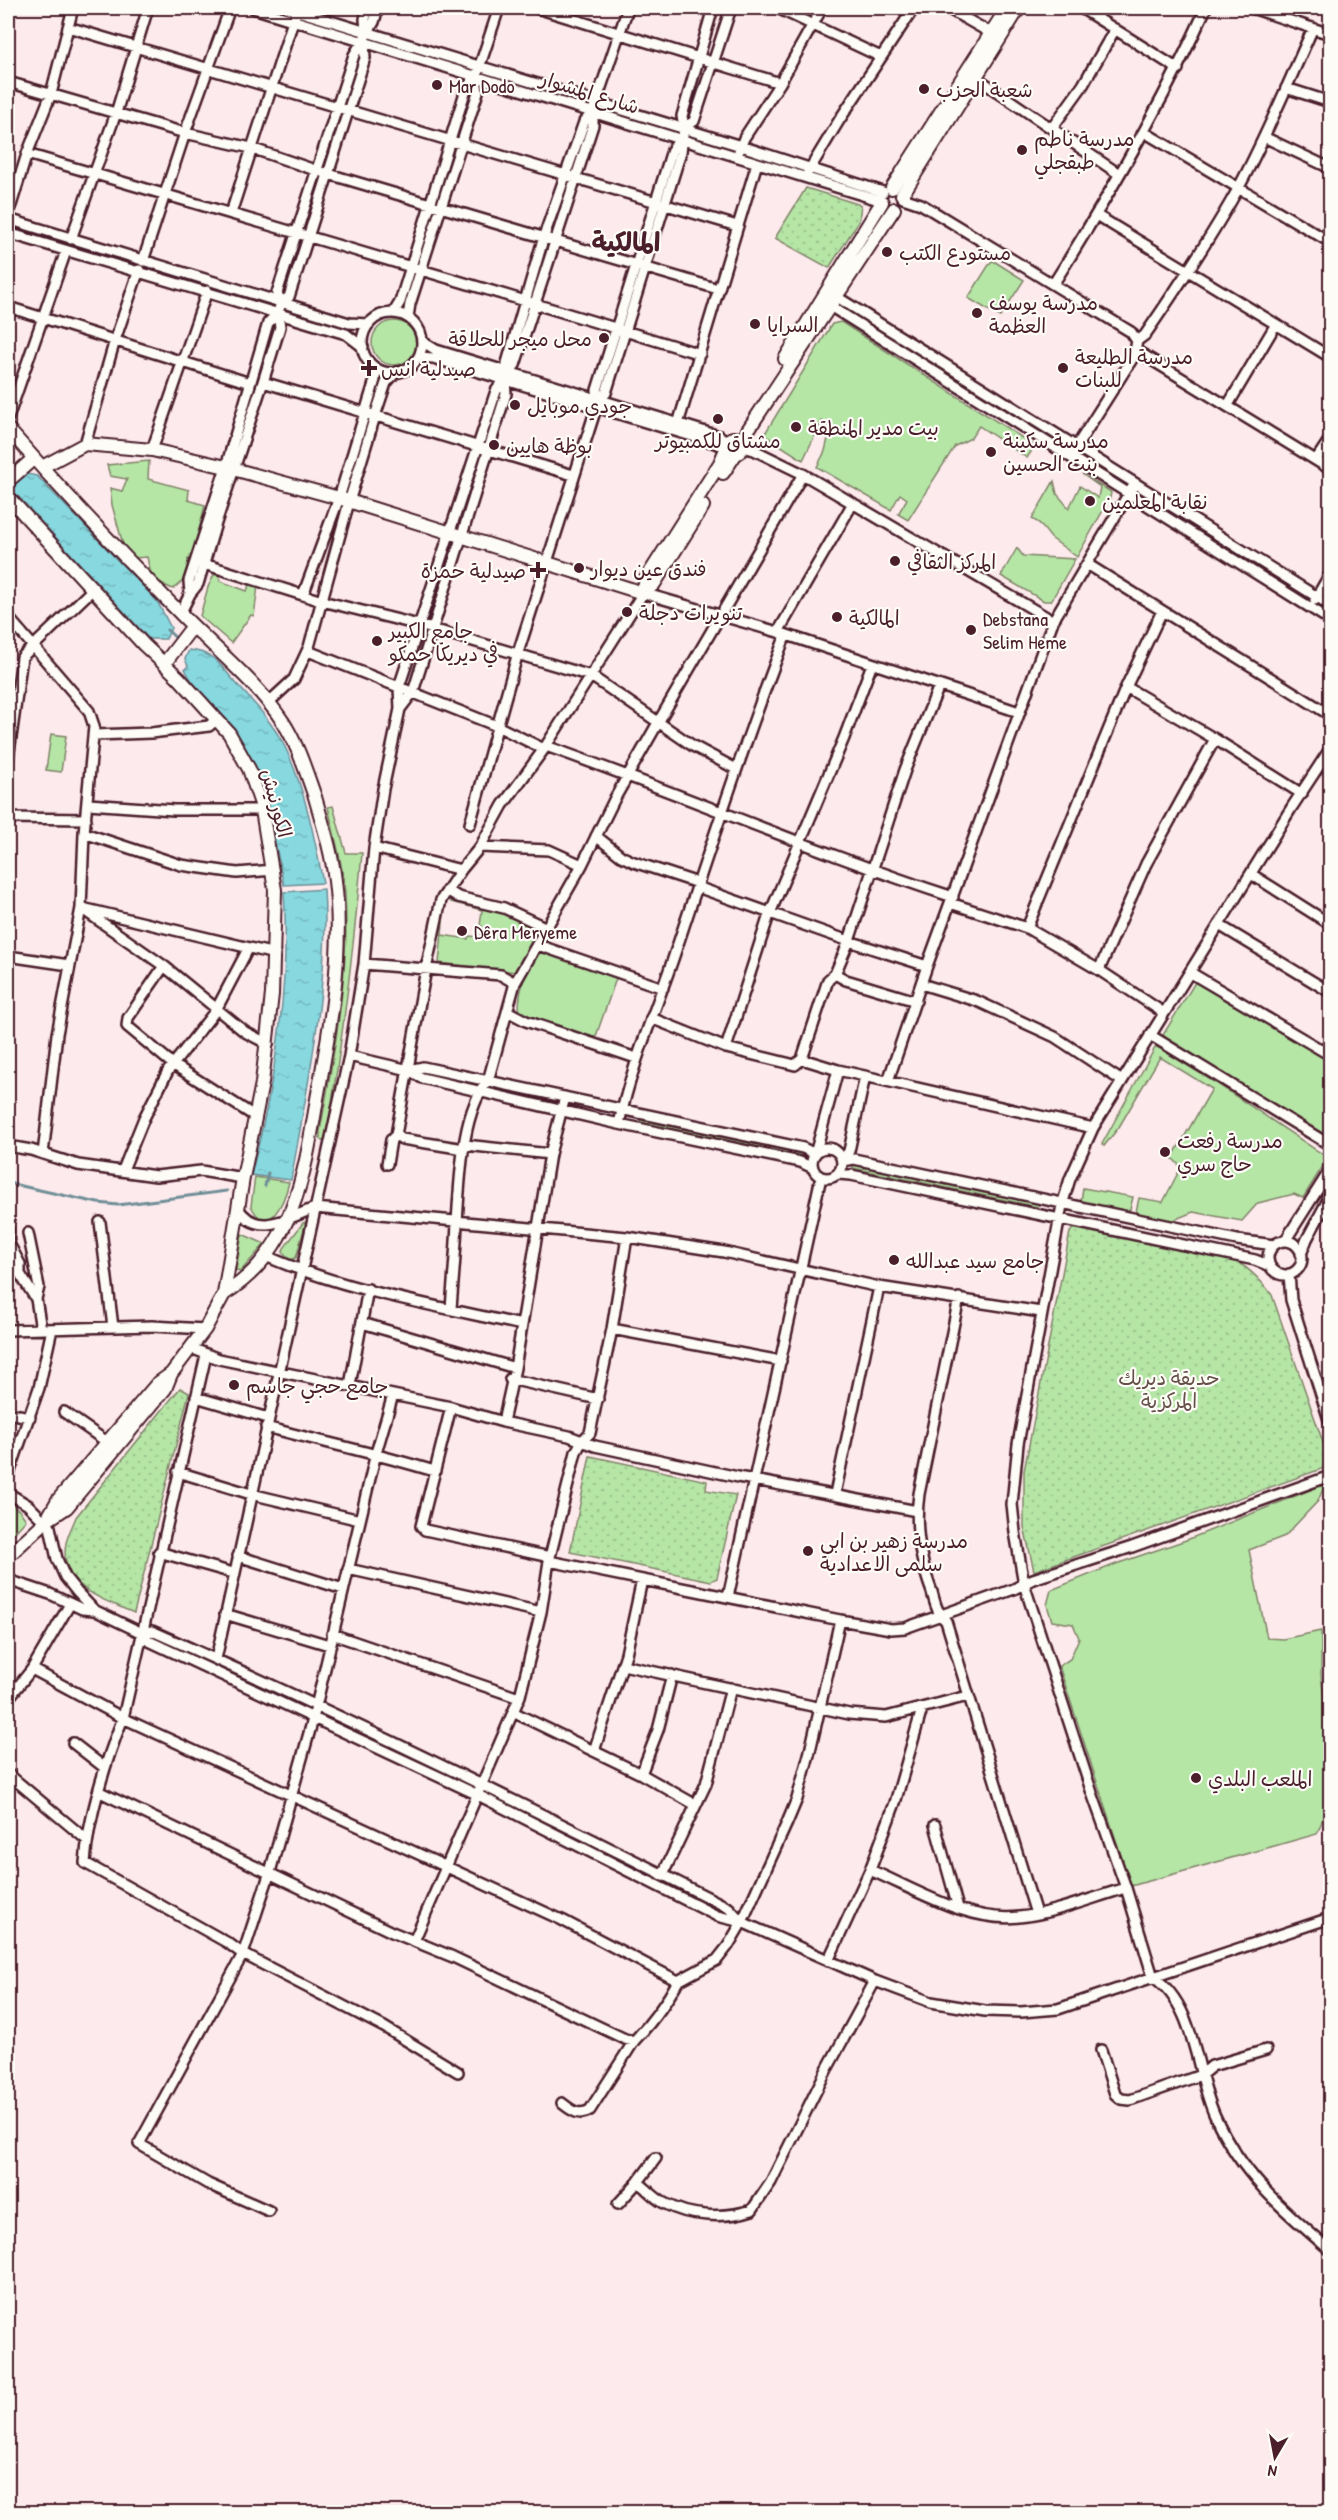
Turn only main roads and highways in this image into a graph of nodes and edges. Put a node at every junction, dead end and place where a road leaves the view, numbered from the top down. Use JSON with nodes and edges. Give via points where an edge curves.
{"nodes":[{"id":1,"x":1007,"y":8,"type":"edge"},
{"id":2,"x":1019,"y":8,"type":"edge"},
{"id":3,"x":996,"y":36,"type":"junction"},
{"id":4,"x":891,"y":198,"type":"junction"},
{"id":5,"x":8,"y":429,"type":"edge"},
{"id":6,"x":733,"y":446,"type":"junction"},
{"id":7,"x":34,"y":463,"type":"junction"},
{"id":8,"x":8,"y":481,"type":"edge"},
{"id":9,"x":8,"y":497,"type":"edge"},
{"id":10,"x":191,"y":628,"type":"junction"},
{"id":11,"x":167,"y":660,"type":"junction"},
{"id":12,"x":224,"y":1294,"type":"junction"},
{"id":13,"x":171,"y":1374,"type":"junction"},
{"id":14,"x":46,"y":1521,"type":"junction"},
{"id":15,"x":8,"y":1556,"type":"edge"}],
"edges":[{"from":1,"to":3,"type":"main road"},
{"from":2,"to":3,"type":"main road"},
{"from":3,"to":4,"type":"main road"},
{"from":3,"to":4,"type":"main road","via":[[977,78]]},
{"from":4,"to":6,"type":"main road","via":[[877,214]]},
{"from":4,"to":6,"type":"main road","via":[[833,302],[748,430]]},
{"from":5,"to":7,"type":"main road"},
{"from":6,"to":7,"type":"main road","via":[[646,579],[643,593],[344,500],[152,450],[85,444]]},
{"from":7,"to":8,"type":"main road"},
{"from":7,"to":10,"type":"main road"},
{"from":9,"to":11,"type":"main road","name":"الكورنيش","via":[[92,590]]},
{"from":10,"to":11,"type":"main road"},
{"from":10,"to":12,"type":"main road","via":[[268,702],[294,741],[327,842],[336,885],[336,958],[330,1018],[310,1137],[289,1219],[268,1257]]},
{"from":11,"to":12,"type":"main road","name":"الكورنيش","via":[[229,733],[249,769],[273,870],[275,954],[268,1044]]},
{"from":12,"to":13,"type":"main road","via":[[205,1329]]},
{"from":13,"to":14,"type":"main road","via":[[157,1384],[107,1442],[58,1500]]},
{"from":13,"to":14,"type":"main road","via":[[165,1389],[67,1507]]},
{"from":14,"to":15,"type":"main road"}]}
